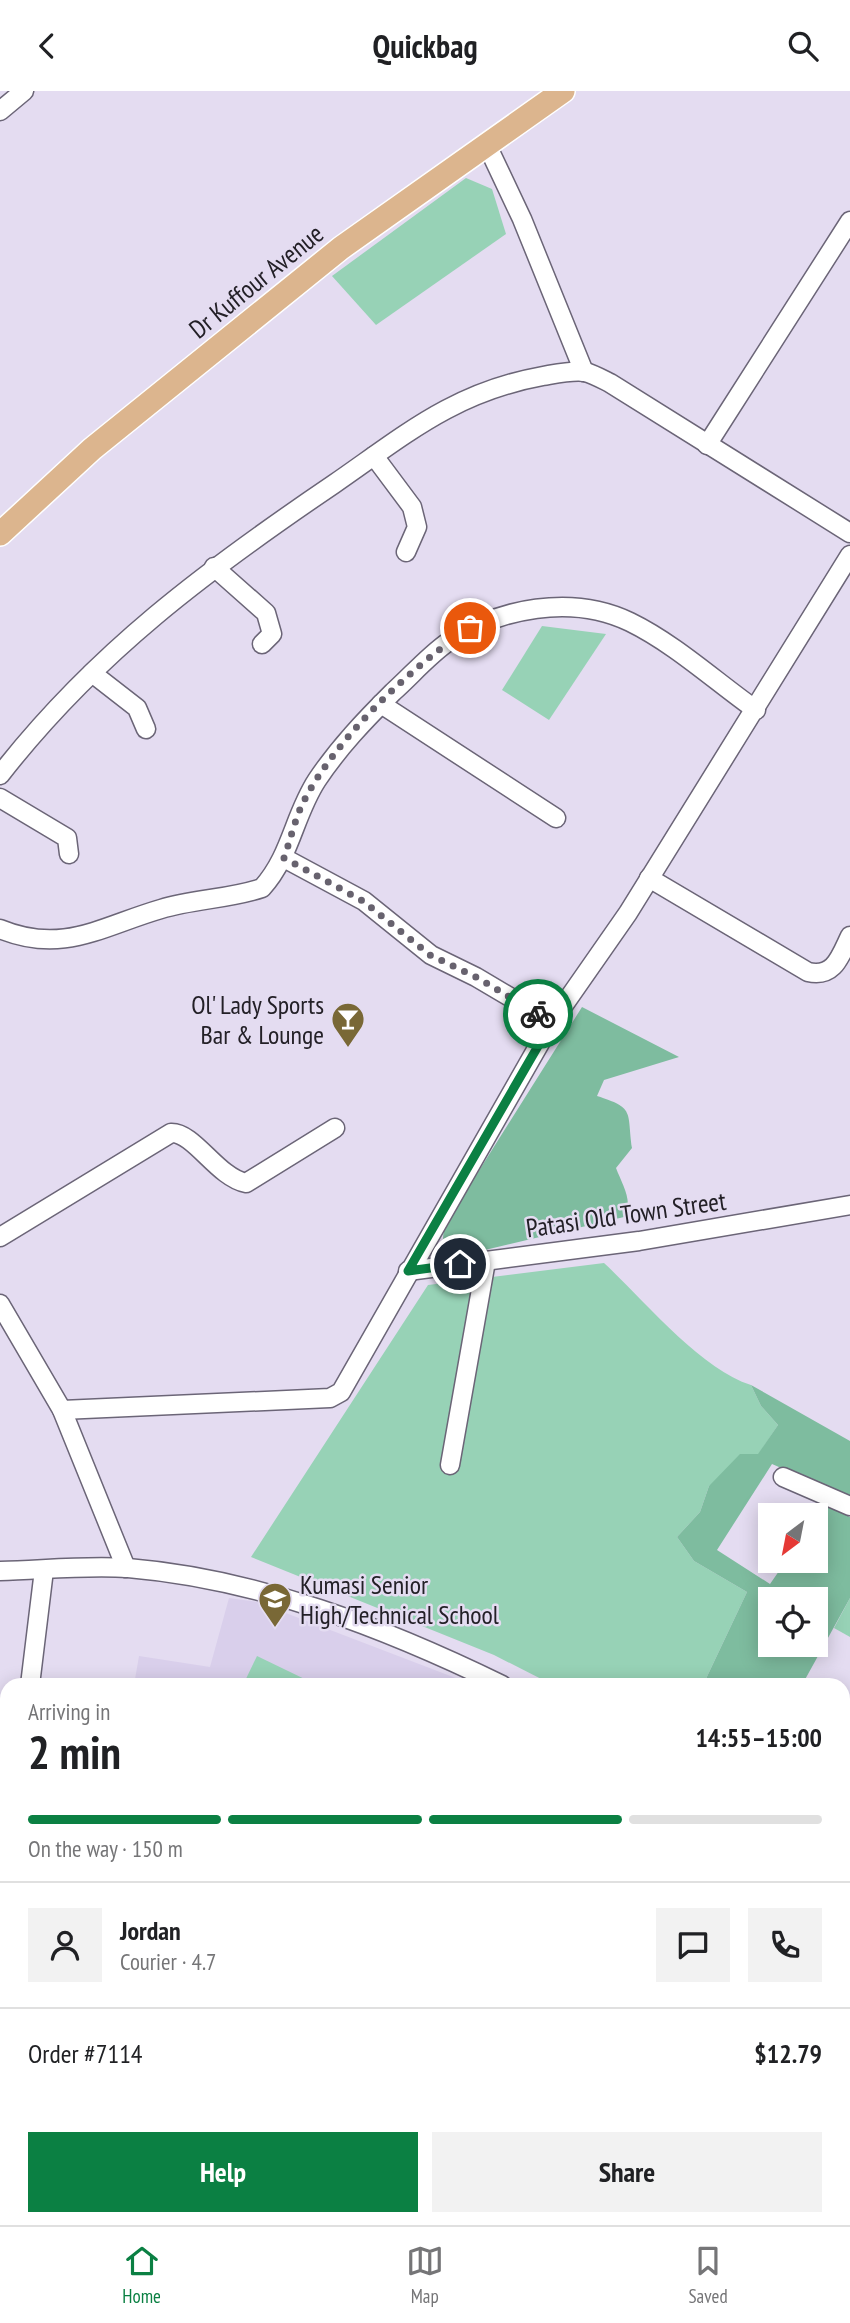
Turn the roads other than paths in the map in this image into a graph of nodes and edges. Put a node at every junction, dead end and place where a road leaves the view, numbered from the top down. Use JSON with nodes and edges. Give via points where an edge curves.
{"nodes":[{"id":1,"x":24,"y":91,"type":"edge"},
{"id":2,"x":563,"y":91,"type":"edge"},
{"id":3,"x":0,"y":111,"type":"edge"},
{"id":4,"x":487,"y":145,"type":"junction"},
{"id":5,"x":850,"y":221,"type":"edge"},
{"id":6,"x":584,"y":372,"type":"junction"},
{"id":7,"x":707,"y":445,"type":"junction"},
{"id":8,"x":374,"y":456,"type":"junction"},
{"id":9,"x":850,"y":533,"type":"edge"},
{"id":10,"x":0,"y":534,"type":"edge"},
{"id":11,"x":406,"y":552,"type":"dead end"},
{"id":12,"x":850,"y":555,"type":"edge"},
{"id":13,"x":214,"y":567,"type":"junction"},
{"id":14,"x":262,"y":644,"type":"dead end"},
{"id":15,"x":92,"y":673,"type":"junction"},
{"id":16,"x":381,"y":704,"type":"junction"},
{"id":17,"x":756,"y":710,"type":"junction"},
{"id":18,"x":146,"y":729,"type":"dead end"},
{"id":19,"x":0,"y":775,"type":"edge"},
{"id":20,"x":0,"y":798,"type":"edge"},
{"id":21,"x":556,"y":818,"type":"dead end"},
{"id":22,"x":69,"y":854,"type":"dead end"},
{"id":23,"x":284,"y":858,"type":"junction"},
{"id":24,"x":649,"y":879,"type":"junction"},
{"id":25,"x":0,"y":929,"type":"edge"},
{"id":26,"x":850,"y":936,"type":"edge"},
{"id":27,"x":552,"y":1022,"type":"junction"},
{"id":28,"x":335,"y":1128,"type":"dead end"},
{"id":29,"x":850,"y":1205,"type":"edge"},
{"id":30,"x":0,"y":1237,"type":"edge"},
{"id":31,"x":486,"y":1261,"type":"junction"},
{"id":32,"x":408,"y":1271,"type":"junction"},
{"id":33,"x":0,"y":1304,"type":"edge"},
{"id":34,"x":62,"y":1410,"type":"junction"},
{"id":35,"x":450,"y":1465,"type":"dead end"},
{"id":36,"x":783,"y":1477,"type":"dead end"},
{"id":37,"x":850,"y":1506,"type":"edge"},
{"id":38,"x":126,"y":1568,"type":"junction"},
{"id":39,"x":44,"y":1570,"type":"junction"},
{"id":40,"x":0,"y":1571,"type":"edge"},
{"id":41,"x":31,"y":1678,"type":"edge"},
{"id":42,"x":488,"y":1678,"type":"edge"}],
"edges":[{"from":1,"to":3,"type":"street"},
{"from":2,"to":4,"type":"main road","name":"Dr Kuffour Avenue"},
{"from":4,"to":6,"type":"street"},
{"from":4,"to":10,"type":"main road","name":"Dr Kuffour Avenue","via":[[341,247],[92,449]]},
{"from":5,"to":7,"type":"street"},
{"from":6,"to":7,"type":"street","via":[[610,383]]},
{"from":6,"to":8,"type":"street","via":[[523,380],[476,393],[425,419]]},
{"from":7,"to":9,"type":"street"},
{"from":8,"to":11,"type":"street","via":[[412,507],[417,527]]},
{"from":8,"to":13,"type":"street"},
{"from":12,"to":17,"type":"street"},
{"from":13,"to":14,"type":"street","via":[[266,613],[272,634]]},
{"from":13,"to":15,"type":"street","via":[[166,604]]},
{"from":15,"to":18,"type":"street","via":[[137,708]]},
{"from":15,"to":19,"type":"street"},
{"from":16,"to":17,"type":"street","via":[[445,644],[470,628],[506,613],[555,607],[628,621]]},
{"from":16,"to":21,"type":"street"},
{"from":16,"to":23,"type":"street","via":[[339,747],[315,782],[300,808]]},
{"from":17,"to":24,"type":"street"},
{"from":20,"to":22,"type":"street","via":[[67,838]]},
{"from":23,"to":25,"type":"street","via":[[262,888],[163,908],[89,935],[40,940]]},
{"from":23,"to":27,"type":"street","via":[[363,901],[430,955]]},
{"from":24,"to":26,"type":"street","via":[[808,972],[822,975],[831,971]]},
{"from":24,"to":27,"type":"street"},
{"from":27,"to":32,"type":"street"},
{"from":28,"to":30,"type":"street","via":[[246,1183],[232,1180],[183,1135],[172,1133]]},
{"from":29,"to":31,"type":"street","name":"Patasi Old Town Street"},
{"from":31,"to":32,"type":"street","name":"Patasi Old Town Street"},
{"from":31,"to":35,"type":"street"},
{"from":32,"to":34,"type":"street","via":[[348,1382],[330,1398]]},
{"from":33,"to":34,"type":"street"},
{"from":34,"to":38,"type":"street"},
{"from":36,"to":37,"type":"street"},
{"from":38,"to":39,"type":"street"},
{"from":38,"to":42,"type":"street","via":[[209,1579],[291,1599],[439,1654]]},
{"from":39,"to":40,"type":"street"},
{"from":39,"to":41,"type":"street"}]}
